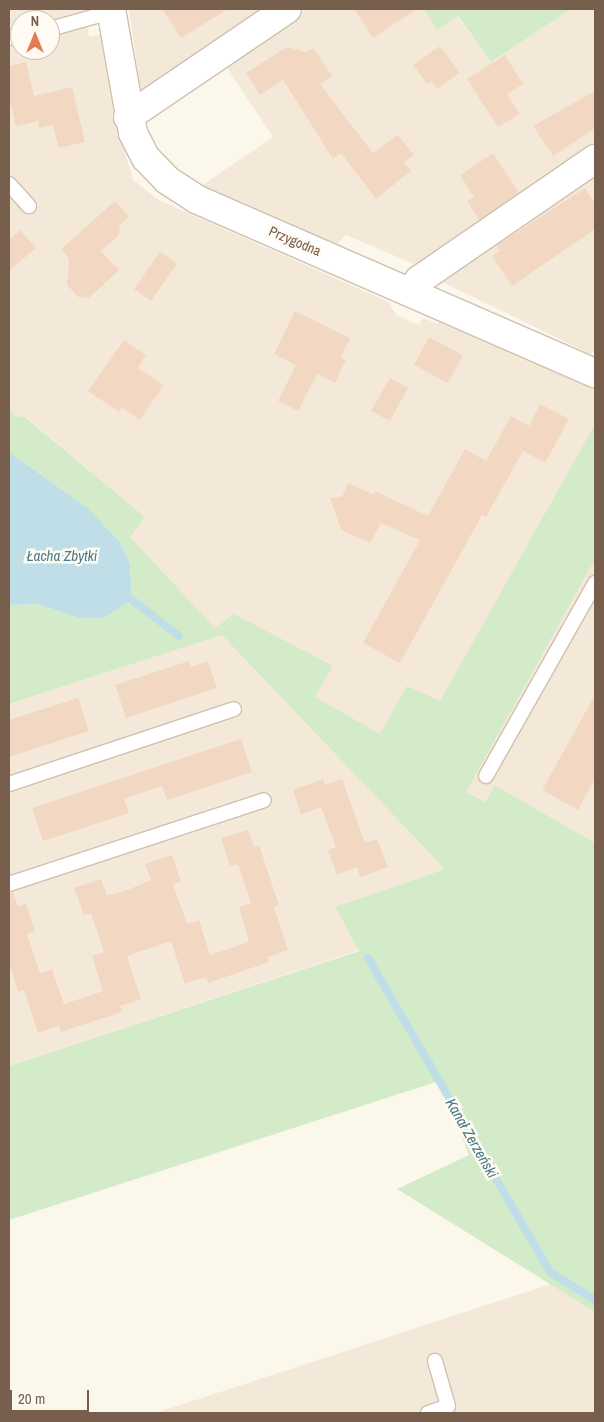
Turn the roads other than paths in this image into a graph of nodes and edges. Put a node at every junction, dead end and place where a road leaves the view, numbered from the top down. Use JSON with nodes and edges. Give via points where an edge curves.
{"nodes":[{"id":1,"x":287,"y":9,"type":"edge"},
{"id":2,"x":111,"y":10,"type":"edge"},
{"id":3,"x":60,"y":26,"type":"edge"},
{"id":4,"x":128,"y":117,"type":"junction"},
{"id":5,"x":595,"y":159,"type":"edge"},
{"id":6,"x":9,"y":184,"type":"edge"},
{"id":7,"x":29,"y":206,"type":"dead end"},
{"id":8,"x":411,"y":291,"type":"junction"},
{"id":9,"x":595,"y":373,"type":"edge"},
{"id":10,"x":595,"y":583,"type":"edge"},
{"id":11,"x":234,"y":710,"type":"dead end"},
{"id":12,"x":486,"y":776,"type":"dead end"},
{"id":13,"x":9,"y":784,"type":"edge"},
{"id":14,"x":264,"y":800,"type":"dead end"},
{"id":15,"x":9,"y":884,"type":"edge"},
{"id":16,"x":435,"y":1360,"type":"dead end"},
{"id":17,"x":428,"y":1413,"type":"edge"}],
"edges":[{"from":1,"to":4,"type":"street"},
{"from":2,"to":3,"type":"lane"},
{"from":2,"to":4,"type":"street","name":"Przygodna"},
{"from":4,"to":8,"type":"street","name":"Przygodna","via":[[146,158],[167,180],[196,199]]},
{"from":5,"to":8,"type":"street","via":[[419,280]]},
{"from":6,"to":7,"type":"lane"},
{"from":8,"to":9,"type":"street","name":"Przygodna"},
{"from":10,"to":12,"type":"lane"},
{"from":11,"to":13,"type":"lane"},
{"from":14,"to":15,"type":"lane"},
{"from":16,"to":17,"type":"lane","via":[[448,1406]]}]}
